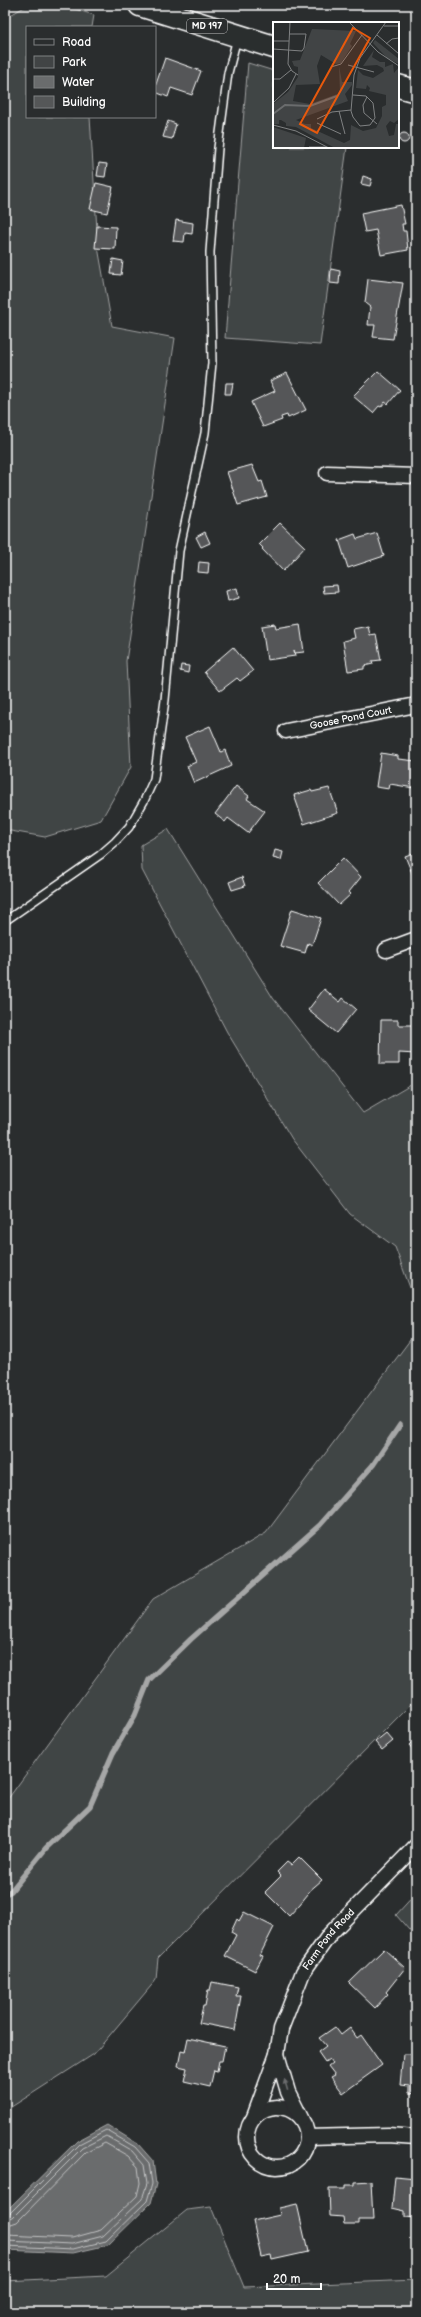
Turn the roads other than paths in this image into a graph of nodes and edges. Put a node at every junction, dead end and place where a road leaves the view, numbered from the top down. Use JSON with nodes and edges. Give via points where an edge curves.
{"nodes":[{"id":1,"x":140,"y":5,"type":"edge"},
{"id":2,"x":237,"y":36,"type":"junction"},
{"id":3,"x":273,"y":47,"type":"edge"},
{"id":4,"x":399,"y":86,"type":"edge"},
{"id":5,"x":416,"y":91,"type":"edge"},
{"id":6,"x":327,"y":473,"type":"dead end"},
{"id":7,"x":416,"y":476,"type":"edge"},
{"id":8,"x":416,"y":705,"type":"edge"},
{"id":9,"x":286,"y":731,"type":"dead end"},
{"id":10,"x":5,"y":921,"type":"edge"},
{"id":11,"x":416,"y":939,"type":"edge"},
{"id":12,"x":386,"y":950,"type":"dead end"},
{"id":13,"x":416,"y":1846,"type":"edge"},
{"id":14,"x":277,"y":2054,"type":"junction"},
{"id":15,"x":254,"y":2117,"type":"junction"},
{"id":16,"x":302,"y":2120,"type":"junction"},
{"id":17,"x":307,"y":2137,"type":"junction"},
{"id":18,"x":416,"y":2137,"type":"edge"}],
"edges":[{"from":1,"to":2,"type":"main road","number":"MD 197"},
{"from":2,"to":3,"type":"main road","number":"MD 197"},
{"from":2,"to":10,"type":"lane","via":[[228,73],[218,148],[210,252],[212,363],[205,433],[179,551],[165,700],[154,779],[128,827],[115,842]]},
{"from":4,"to":5,"type":"main road"},
{"from":6,"to":7,"type":"street"},
{"from":8,"to":9,"type":"street","name":"Goose Pond Court"},
{"from":11,"to":12,"type":"street"},
{"from":13,"to":14,"type":"street","name":"Farm Pond Road","via":[[330,1934],[303,1972],[281,2029]]},
{"from":14,"to":15,"type":"street","name":"Farm Pond Road"},
{"from":16,"to":14,"type":"street","name":"Farm Pond Road","one_way":true,"via":[[288,2092]]},
{"from":15,"to":16,"type":"street","via":[[271,2107],[282,2107],[294,2112]]},
{"from":15,"to":17,"type":"street","name":"Farm Pond Road","via":[[246,2136],[254,2158],[263,2164],[276,2168],[287,2166],[295,2161],[305,2147]]},
{"from":16,"to":17,"type":"street","name":"Farm Pond Road"},
{"from":17,"to":18,"type":"street"}]}
